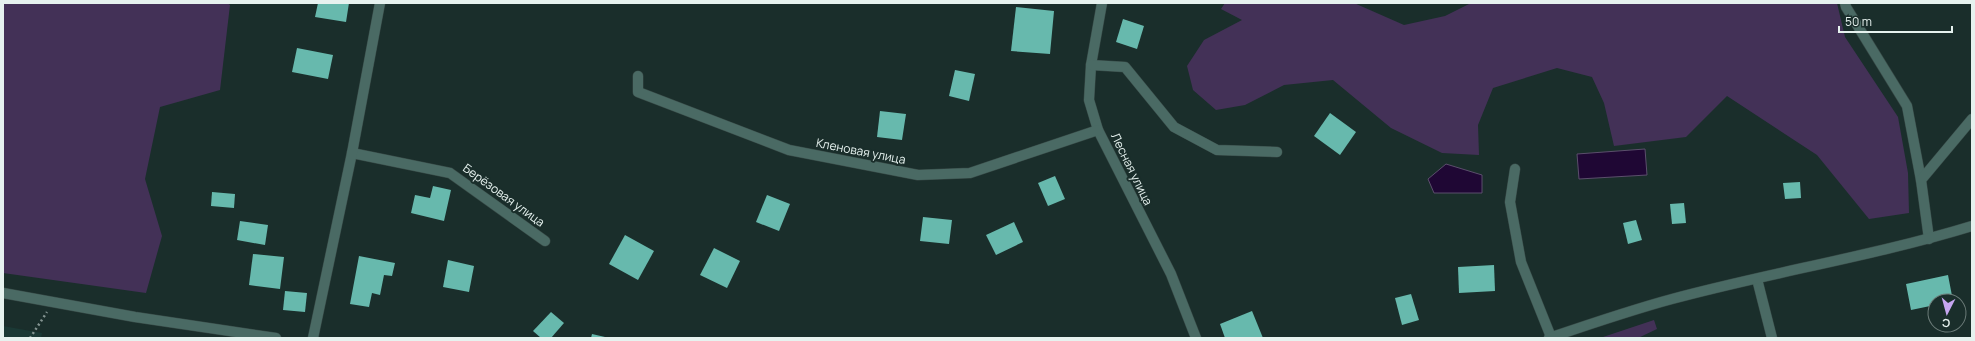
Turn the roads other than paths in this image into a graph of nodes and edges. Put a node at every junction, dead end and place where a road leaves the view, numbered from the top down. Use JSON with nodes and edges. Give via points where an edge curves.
{"nodes":[{"id":1,"x":380,"y":3,"type":"edge"},
{"id":2,"x":1102,"y":3,"type":"edge"},
{"id":3,"x":1845,"y":3,"type":"edge"},
{"id":4,"x":1091,"y":66,"type":"junction"},
{"id":5,"x":638,"y":76,"type":"dead end"},
{"id":6,"x":1972,"y":119,"type":"edge"},
{"id":7,"x":1098,"y":130,"type":"junction"},
{"id":8,"x":1277,"y":152,"type":"dead end"},
{"id":9,"x":352,"y":153,"type":"junction"},
{"id":10,"x":1515,"y":169,"type":"dead end"},
{"id":11,"x":1921,"y":180,"type":"junction"},
{"id":12,"x":1972,"y":226,"type":"edge"},
{"id":13,"x":1929,"y":239,"type":"junction"},
{"id":14,"x":545,"y":241,"type":"dead end"},
{"id":15,"x":1757,"y":279,"type":"junction"},
{"id":16,"x":3,"y":293,"type":"edge"},
{"id":17,"x":276,"y":338,"type":"edge"},
{"id":18,"x":314,"y":338,"type":"edge"},
{"id":19,"x":1196,"y":338,"type":"edge"},
{"id":20,"x":1550,"y":338,"type":"edge"},
{"id":21,"x":1772,"y":338,"type":"edge"}],
"edges":[{"from":1,"to":9,"type":"street"},
{"from":2,"to":4,"type":"street","name":"Лесная улица"},
{"from":3,"to":11,"type":"street","via":[[1907,106]]},
{"from":4,"to":7,"type":"street","name":"Лесная улица","via":[[1089,100]]},
{"from":4,"to":8,"type":"street","via":[[1125,67],[1174,127],[1217,150]]},
{"from":5,"to":7,"type":"street","name":"Кленовая улица","via":[[638,92],[789,150],[918,175],[970,173]]},
{"from":6,"to":11,"type":"street"},
{"from":7,"to":19,"type":"street","name":"Лесная улица","via":[[1171,274]]},
{"from":9,"to":14,"type":"street","name":"Берёзовая улица","via":[[450,173]]},
{"from":9,"to":18,"type":"street"},
{"from":10,"to":20,"type":"street","via":[[1510,202],[1521,262]]},
{"from":11,"to":13,"type":"street"},
{"from":12,"to":13,"type":"street"},
{"from":13,"to":15,"type":"street"},
{"from":15,"to":20,"type":"street","via":[[1672,299]]},
{"from":15,"to":21,"type":"street"},
{"from":16,"to":17,"type":"street"}]}
